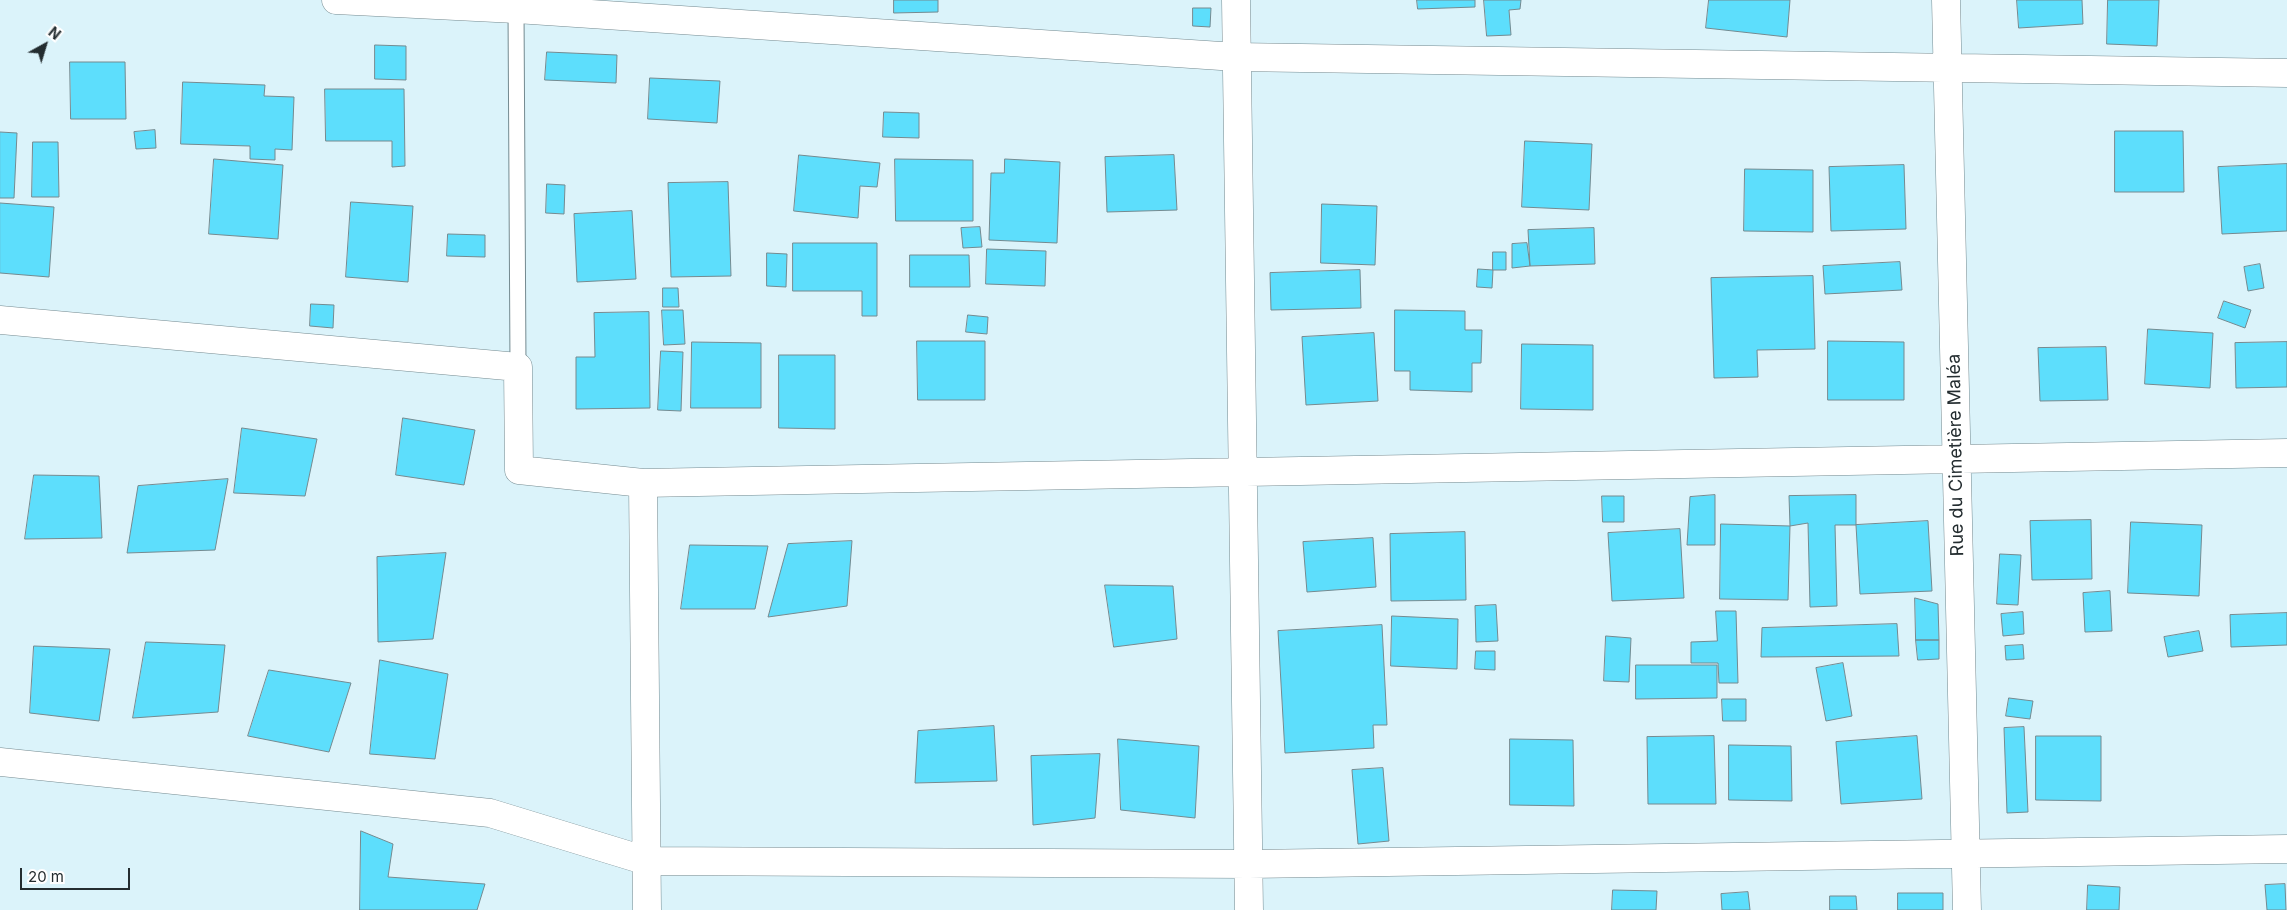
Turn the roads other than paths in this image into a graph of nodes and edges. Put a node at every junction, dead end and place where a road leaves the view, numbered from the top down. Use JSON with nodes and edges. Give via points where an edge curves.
{"nodes":[{"id":1,"x":336,"y":0,"type":"edge"},
{"id":2,"x":1236,"y":0,"type":"edge"},
{"id":3,"x":1946,"y":0,"type":"edge"},
{"id":4,"x":516,"y":8,"type":"junction"},
{"id":5,"x":1236,"y":57,"type":"junction"},
{"id":6,"x":1948,"y":68,"type":"junction"},
{"id":7,"x":2287,"y":73,"type":"edge"},
{"id":8,"x":0,"y":320,"type":"edge"},
{"id":9,"x":518,"y":367,"type":"junction"},
{"id":10,"x":2287,"y":453,"type":"edge"},
{"id":11,"x":1956,"y":459,"type":"junction"},
{"id":12,"x":1242,"y":472,"type":"junction"},
{"id":13,"x":643,"y":483,"type":"junction"},
{"id":14,"x":0,"y":762,"type":"edge"},
{"id":15,"x":2287,"y":849,"type":"edge"},
{"id":16,"x":1966,"y":853,"type":"junction"},
{"id":17,"x":647,"y":861,"type":"junction"},
{"id":18,"x":1249,"y":864,"type":"junction"},
{"id":19,"x":647,"y":910,"type":"edge"},
{"id":20,"x":1249,"y":910,"type":"edge"},
{"id":21,"x":1967,"y":910,"type":"edge"}],
"edges":[{"from":1,"to":4,"type":"street"},
{"from":2,"to":5,"type":"street"},
{"from":3,"to":6,"type":"street","name":"Rue du Cimetière Maléa"},
{"from":4,"to":5,"type":"street"},
{"from":4,"to":9,"type":"lane"},
{"from":5,"to":6,"type":"street"},
{"from":5,"to":12,"type":"street"},
{"from":6,"to":7,"type":"street"},
{"from":6,"to":11,"type":"street","name":"Rue du Cimetière Maléa"},
{"from":8,"to":9,"type":"street"},
{"from":9,"to":13,"type":"street","via":[[518,470]]},
{"from":10,"to":11,"type":"street"},
{"from":11,"to":12,"type":"street"},
{"from":11,"to":16,"type":"street","name":"Rue du Cimetière Maléa"},
{"from":12,"to":13,"type":"street"},
{"from":12,"to":18,"type":"street"},
{"from":13,"to":17,"type":"street"},
{"from":14,"to":17,"type":"street","via":[[490,813]]},
{"from":15,"to":16,"type":"street"},
{"from":16,"to":18,"type":"street"},
{"from":16,"to":21,"type":"street","name":"Rue du Cimetière Maléa"},
{"from":17,"to":18,"type":"street"},
{"from":17,"to":19,"type":"street"},
{"from":18,"to":20,"type":"street"}]}
